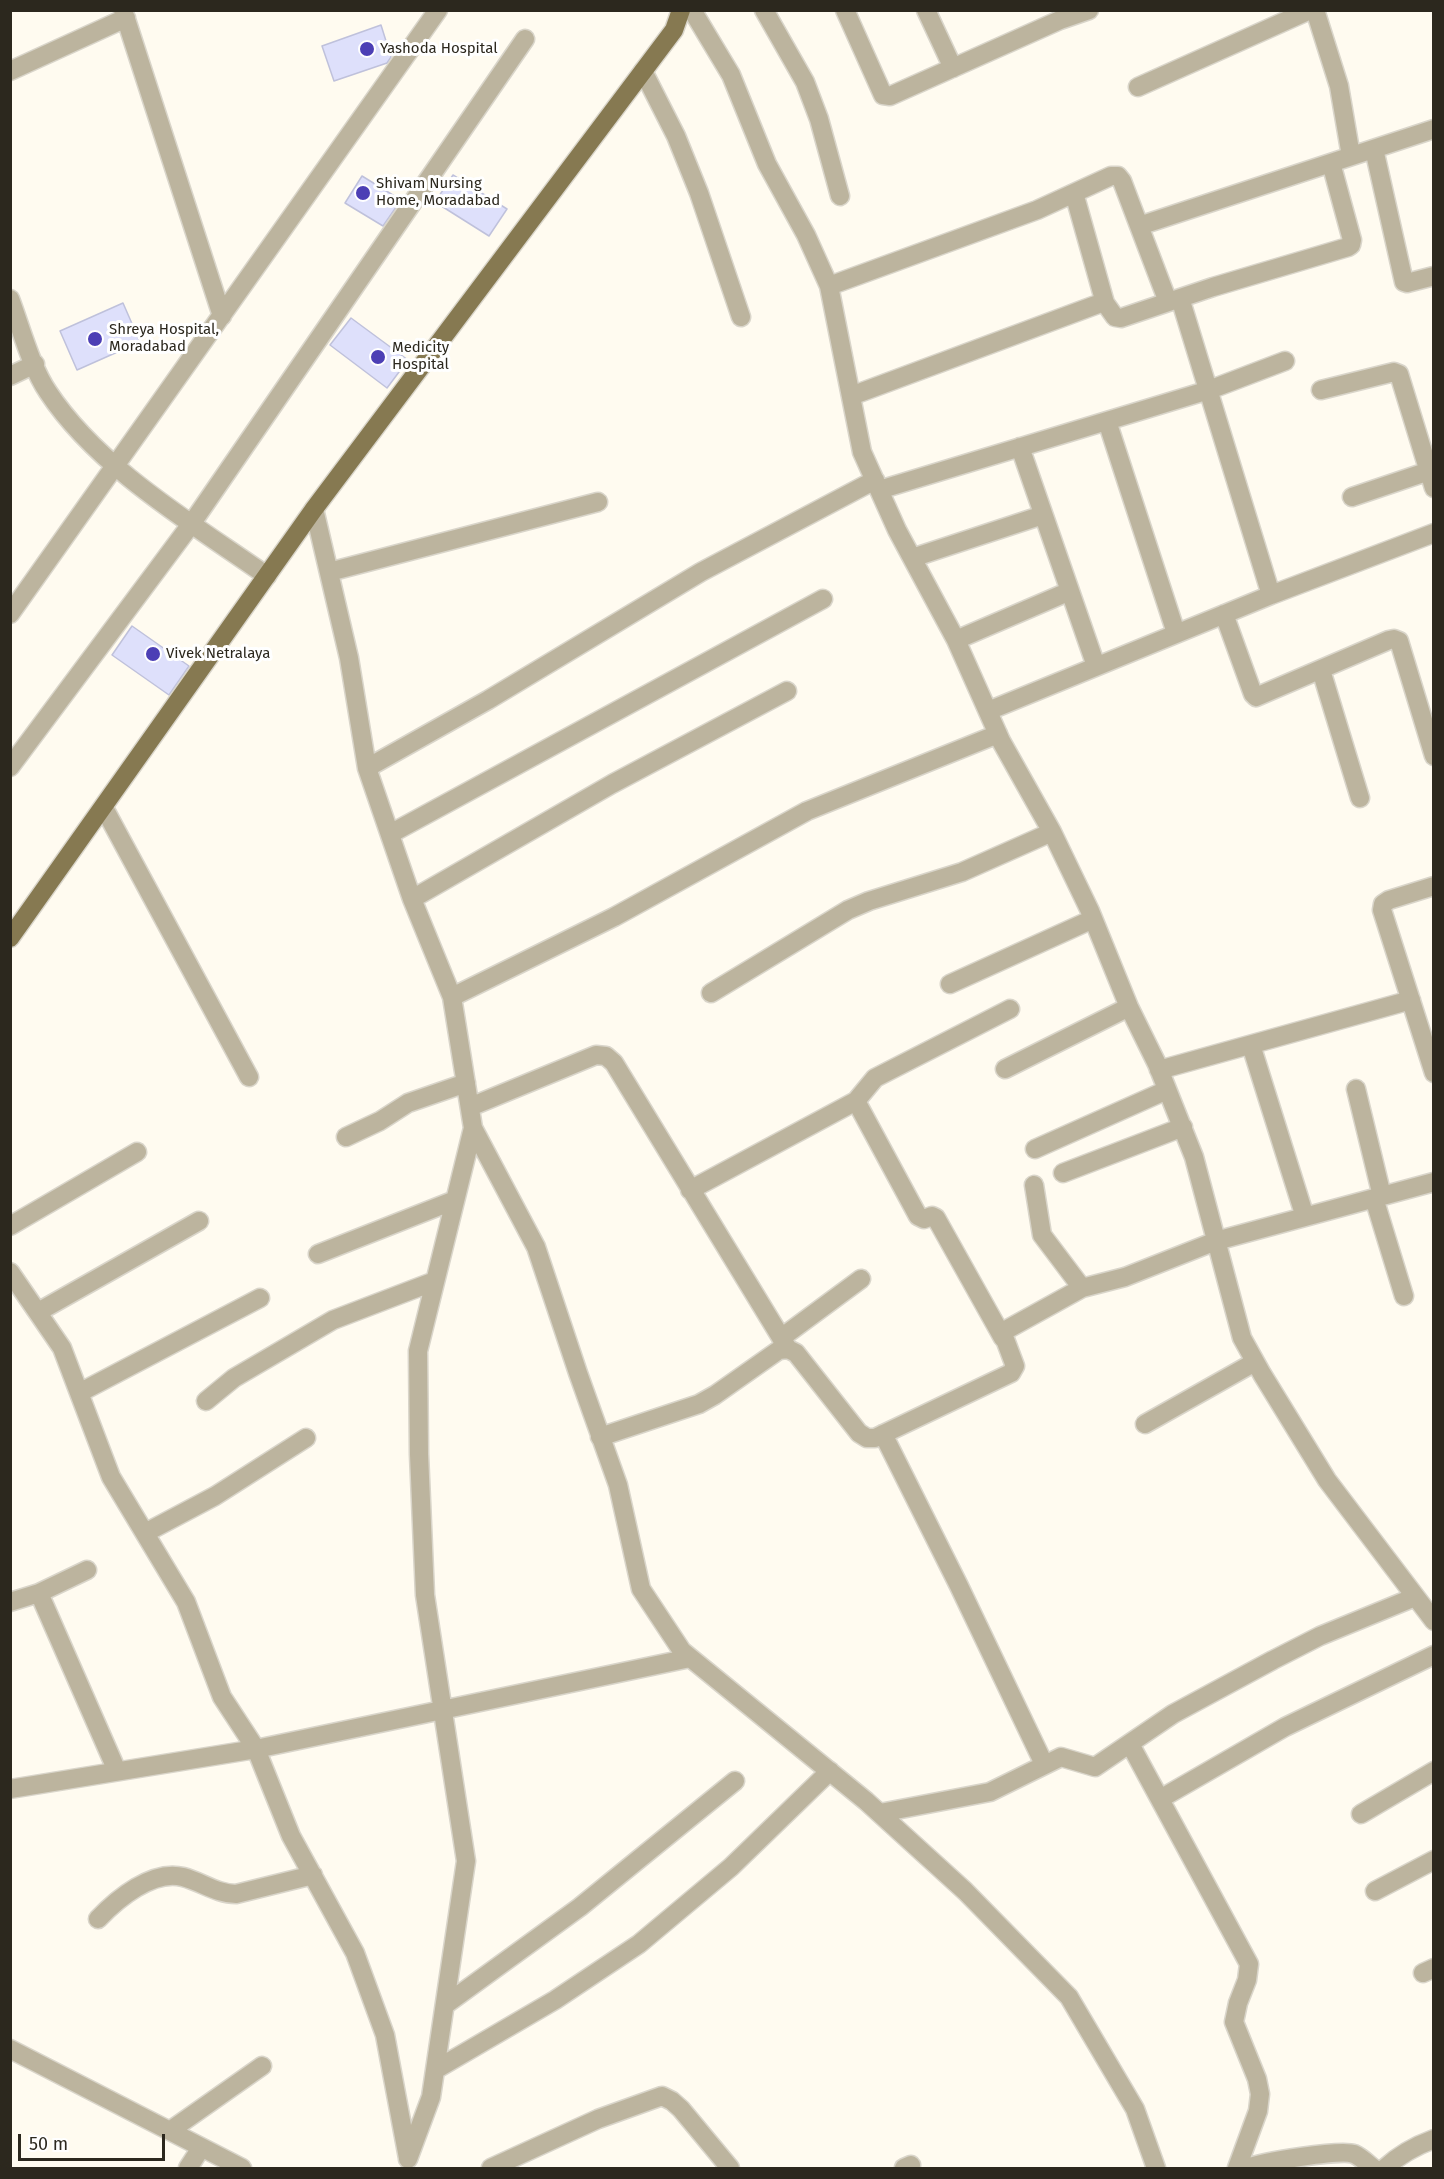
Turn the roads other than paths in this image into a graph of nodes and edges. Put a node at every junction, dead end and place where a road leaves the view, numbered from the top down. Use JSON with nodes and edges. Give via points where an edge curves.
{"nodes":[{"id":1,"x":438,"y":10,"type":"edge"},
{"id":2,"x":681,"y":10,"type":"edge"},
{"id":3,"x":692,"y":10,"type":"edge"},
{"id":4,"x":764,"y":10,"type":"edge"},
{"id":5,"x":845,"y":10,"type":"edge"},
{"id":6,"x":926,"y":10,"type":"edge"},
{"id":7,"x":1089,"y":10,"type":"edge"},
{"id":8,"x":1310,"y":10,"type":"edge"},
{"id":9,"x":1315,"y":10,"type":"edge"},
{"id":10,"x":125,"y":14,"type":"edge"},
{"id":11,"x":1058,"y":15,"type":"edge"},
{"id":12,"x":525,"y":39,"type":"dead end"},
{"id":13,"x":953,"y":68,"type":"junction"},
{"id":14,"x":10,"y":71,"type":"edge"},
{"id":15,"x":643,"y":71,"type":"junction"},
{"id":16,"x":1138,"y":87,"type":"dead end"},
{"id":17,"x":1434,"y":129,"type":"edge"},
{"id":18,"x":1374,"y":149,"type":"junction"},
{"id":19,"x":1351,"y":156,"type":"junction"},
{"id":20,"x":1330,"y":163,"type":"junction"},
{"id":21,"x":1074,"y":193,"type":"junction"},
{"id":22,"x":840,"y":196,"type":"dead end"},
{"id":23,"x":1139,"y":226,"type":"junction"},
{"id":24,"x":1434,"y":276,"type":"edge"},
{"id":25,"x":829,"y":286,"type":"junction"},
{"id":26,"x":10,"y":299,"type":"edge"},
{"id":27,"x":1174,"y":300,"type":"junction"},
{"id":28,"x":1105,"y":303,"type":"junction"},
{"id":29,"x":222,"y":316,"type":"junction"},
{"id":30,"x":741,"y":317,"type":"dead end"},
{"id":31,"x":1285,"y":361,"type":"dead end"},
{"id":32,"x":34,"y":364,"type":"junction"},
{"id":33,"x":10,"y":376,"type":"edge"},
{"id":34,"x":1209,"y":390,"type":"junction"},
{"id":35,"x":1321,"y":390,"type":"dead end"},
{"id":36,"x":851,"y":396,"type":"junction"},
{"id":37,"x":1107,"y":421,"type":"junction"},
{"id":38,"x":1020,"y":447,"type":"junction"},
{"id":39,"x":115,"y":468,"type":"junction"},
{"id":40,"x":1431,"y":479,"type":"edge"},
{"id":41,"x":877,"y":485,"type":"junction"},
{"id":42,"x":1352,"y":497,"type":"dead end"},
{"id":43,"x":598,"y":502,"type":"dead end"},
{"id":44,"x":314,"y":509,"type":"junction"},
{"id":45,"x":1043,"y":515,"type":"junction"},
{"id":46,"x":192,"y":523,"type":"junction"},
{"id":47,"x":1434,"y":533,"type":"edge"},
{"id":48,"x":912,"y":558,"type":"junction"},
{"id":49,"x":329,"y":572,"type":"junction"},
{"id":50,"x":267,"y":576,"type":"junction"},
{"id":51,"x":1070,"y":591,"type":"junction"},
{"id":52,"x":1271,"y":595,"type":"junction"},
{"id":53,"x":823,"y":599,"type":"dead end"},
{"id":54,"x":10,"y":614,"type":"edge"},
{"id":55,"x":1224,"y":614,"type":"junction"},
{"id":56,"x":1176,"y":633,"type":"junction"},
{"id":57,"x":956,"y":640,"type":"junction"},
{"id":58,"x":1096,"y":666,"type":"junction"},
{"id":59,"x":1321,"y":670,"type":"junction"},
{"id":60,"x":787,"y":691,"type":"dead end"},
{"id":61,"x":988,"y":711,"type":"junction"},
{"id":62,"x":998,"y":734,"type":"junction"},
{"id":63,"x":1434,"y":756,"type":"edge"},
{"id":64,"x":10,"y":767,"type":"edge"},
{"id":65,"x":367,"y":768,"type":"junction"},
{"id":66,"x":1360,"y":798,"type":"dead end"},
{"id":67,"x":104,"y":808,"type":"junction"},
{"id":68,"x":1052,"y":832,"type":"junction"},
{"id":69,"x":390,"y":834,"type":"junction"},
{"id":70,"x":1434,"y":886,"type":"edge"},
{"id":71,"x":412,"y":899,"type":"junction"},
{"id":72,"x":1093,"y":919,"type":"junction"},
{"id":73,"x":10,"y":938,"type":"edge"},
{"id":74,"x":950,"y":984,"type":"dead end"},
{"id":75,"x":711,"y":993,"type":"dead end"},
{"id":76,"x":452,"y":997,"type":"junction"},
{"id":77,"x":1411,"y":1000,"type":"junction"},
{"id":78,"x":1129,"y":1007,"type":"junction"},
{"id":79,"x":1010,"y":1009,"type":"dead end"},
{"id":80,"x":1251,"y":1045,"type":"junction"},
{"id":81,"x":1005,"y":1069,"type":"dead end"},
{"id":82,"x":1159,"y":1070,"type":"junction"},
{"id":83,"x":1434,"y":1073,"type":"edge"},
{"id":84,"x":249,"y":1077,"type":"dead end"},
{"id":85,"x":466,"y":1083,"type":"junction"},
{"id":86,"x":1356,"y":1089,"type":"dead end"},
{"id":87,"x":1167,"y":1090,"type":"junction"},
{"id":88,"x":856,"y":1101,"type":"junction"},
{"id":89,"x":470,"y":1107,"type":"junction"},
{"id":90,"x":1183,"y":1127,"type":"junction"},
{"id":91,"x":473,"y":1128,"type":"junction"},
{"id":92,"x":346,"y":1137,"type":"dead end"},
{"id":93,"x":1035,"y":1149,"type":"dead end"},
{"id":94,"x":137,"y":1152,"type":"dead end"},
{"id":95,"x":1063,"y":1173,"type":"dead end"},
{"id":96,"x":1433,"y":1184,"type":"edge"},
{"id":97,"x":1034,"y":1185,"type":"dead end"},
{"id":98,"x":690,"y":1190,"type":"junction"},
{"id":99,"x":1378,"y":1197,"type":"junction"},
{"id":100,"x":455,"y":1200,"type":"junction"},
{"id":101,"x":1305,"y":1217,"type":"junction"},
{"id":102,"x":198,"y":1221,"type":"dead end"},
{"id":103,"x":10,"y":1226,"type":"edge"},
{"id":104,"x":1216,"y":1241,"type":"junction"},
{"id":105,"x":318,"y":1254,"type":"dead end"},
{"id":106,"x":10,"y":1272,"type":"edge"},
{"id":107,"x":861,"y":1278,"type":"dead end"},
{"id":108,"x":435,"y":1281,"type":"junction"},
{"id":109,"x":1082,"y":1288,"type":"junction"},
{"id":110,"x":1404,"y":1296,"type":"dead end"},
{"id":111,"x":260,"y":1298,"type":"dead end"},
{"id":112,"x":38,"y":1312,"type":"junction"},
{"id":113,"x":1003,"y":1338,"type":"junction"},
{"id":114,"x":784,"y":1343,"type":"junction"},
{"id":115,"x":1255,"y":1362,"type":"junction"},
{"id":116,"x":79,"y":1393,"type":"junction"},
{"id":117,"x":206,"y":1401,"type":"dead end"},
{"id":118,"x":1145,"y":1424,"type":"dead end"},
{"id":119,"x":883,"y":1434,"type":"junction"},
{"id":120,"x":600,"y":1437,"type":"junction"},
{"id":121,"x":306,"y":1438,"type":"dead end"},
{"id":122,"x":144,"y":1533,"type":"junction"},
{"id":123,"x":87,"y":1570,"type":"dead end"},
{"id":124,"x":39,"y":1593,"type":"junction"},
{"id":125,"x":1415,"y":1597,"type":"junction"},
{"id":126,"x":10,"y":1602,"type":"edge"},
{"id":127,"x":1434,"y":1621,"type":"edge"},
{"id":128,"x":1434,"y":1656,"type":"edge"},
{"id":129,"x":690,"y":1658,"type":"junction"},
{"id":130,"x":443,"y":1710,"type":"junction"},
{"id":131,"x":1130,"y":1744,"type":"junction"},
{"id":132,"x":256,"y":1749,"type":"junction"},
{"id":133,"x":1044,"y":1764,"type":"junction"},
{"id":134,"x":830,"y":1771,"type":"junction"},
{"id":135,"x":1434,"y":1771,"type":"edge"},
{"id":136,"x":117,"y":1772,"type":"junction"},
{"id":137,"x":735,"y":1781,"type":"dead end"},
{"id":138,"x":10,"y":1789,"type":"edge"},
{"id":139,"x":1160,"y":1799,"type":"junction"},
{"id":140,"x":880,"y":1813,"type":"junction"},
{"id":141,"x":1360,"y":1814,"type":"dead end"},
{"id":142,"x":1434,"y":1860,"type":"edge"},
{"id":143,"x":313,"y":1875,"type":"junction"},
{"id":144,"x":1375,"y":1891,"type":"dead end"},
{"id":145,"x":98,"y":1919,"type":"dead end"},
{"id":146,"x":445,"y":2005,"type":"junction"},
{"id":147,"x":10,"y":2049,"type":"edge"},
{"id":148,"x":262,"y":2066,"type":"dead end"},
{"id":149,"x":435,"y":2070,"type":"junction"},
{"id":150,"x":171,"y":2130,"type":"junction"},
{"id":151,"x":1434,"y":2139,"type":"edge"},
{"id":152,"x":201,"y":2148,"type":"junction"},
{"id":153,"x":408,"y":2164,"type":"edge"},
{"id":154,"x":188,"y":2169,"type":"edge"},
{"id":155,"x":242,"y":2169,"type":"edge"},
{"id":156,"x":491,"y":2169,"type":"edge"},
{"id":157,"x":730,"y":2169,"type":"edge"},
{"id":158,"x":1156,"y":2169,"type":"edge"},
{"id":159,"x":1237,"y":2169,"type":"edge"},
{"id":160,"x":1247,"y":2169,"type":"edge"},
{"id":161,"x":1373,"y":2169,"type":"edge"},
{"id":162,"x":1384,"y":2169,"type":"edge"}],
"edges":[{"from":1,"to":29,"type":"street"},
{"from":2,"to":15,"type":"main road","via":[[674,30]]},
{"from":3,"to":25,"type":"street","via":[[730,75],[767,164]]},
{"from":4,"to":22,"type":"street","via":[[805,82]]},
{"from":5,"to":13,"type":"street","via":[[883,95],[890,96]]},
{"from":6,"to":13,"type":"street"},
{"from":7,"to":11,"type":"street"},
{"from":8,"to":16,"type":"street"},
{"from":9,"to":19,"type":"street","via":[[1339,86]]},
{"from":10,"to":14,"type":"street"},
{"from":10,"to":29,"type":"street"},
{"from":11,"to":13,"type":"street"},
{"from":12,"to":46,"type":"street"},
{"from":15,"to":30,"type":"street","via":[[699,193]]},
{"from":15,"to":44,"type":"main road"},
{"from":17,"to":18,"type":"street"},
{"from":18,"to":19,"type":"street"},
{"from":18,"to":24,"type":"street","via":[[1402,278],[1407,283]]},
{"from":19,"to":20,"type":"street"},
{"from":20,"to":23,"type":"street"},
{"from":20,"to":27,"type":"street","via":[[1351,244]]},
{"from":21,"to":23,"type":"street","via":[[1118,176]]},
{"from":21,"to":25,"type":"street"},
{"from":21,"to":28,"type":"street"},
{"from":23,"to":27,"type":"street"},
{"from":25,"to":36,"type":"street"},
{"from":26,"to":32,"type":"street"},
{"from":27,"to":28,"type":"street","via":[[1120,318]]},
{"from":27,"to":34,"type":"street"},
{"from":28,"to":36,"type":"street"},
{"from":29,"to":39,"type":"street"},
{"from":31,"to":34,"type":"street"},
{"from":32,"to":33,"type":"street"},
{"from":32,"to":39,"type":"street","via":[[46,391]]},
{"from":34,"to":37,"type":"street"},
{"from":34,"to":52,"type":"street"},
{"from":35,"to":40,"type":"street","via":[[1399,374]]},
{"from":36,"to":41,"type":"street","via":[[862,452]]},
{"from":37,"to":38,"type":"street"},
{"from":37,"to":56,"type":"street"},
{"from":38,"to":41,"type":"street"},
{"from":38,"to":45,"type":"street"},
{"from":39,"to":46,"type":"street"},
{"from":39,"to":54,"type":"street"},
{"from":40,"to":42,"type":"street"},
{"from":41,"to":48,"type":"street"},
{"from":41,"to":65,"type":"street","via":[[701,572]]},
{"from":43,"to":49,"type":"street"},
{"from":44,"to":49,"type":"street"},
{"from":44,"to":50,"type":"main road"},
{"from":45,"to":48,"type":"street"},
{"from":45,"to":51,"type":"street"},
{"from":46,"to":50,"type":"street"},
{"from":46,"to":64,"type":"street"},
{"from":47,"to":52,"type":"street"},
{"from":48,"to":57,"type":"street"},
{"from":49,"to":65,"type":"street","via":[[349,658]]},
{"from":50,"to":67,"type":"main road"},
{"from":51,"to":57,"type":"street"},
{"from":51,"to":58,"type":"street"},
{"from":52,"to":55,"type":"street"},
{"from":53,"to":69,"type":"street"},
{"from":55,"to":56,"type":"street"},
{"from":55,"to":59,"type":"street","via":[[1256,697]]},
{"from":56,"to":58,"type":"street"},
{"from":57,"to":61,"type":"street"},
{"from":58,"to":61,"type":"street"},
{"from":59,"to":63,"type":"street","via":[[1389,640],[1399,641]]},
{"from":59,"to":66,"type":"street"},
{"from":60,"to":71,"type":"street","via":[[612,784]]},
{"from":61,"to":62,"type":"street"},
{"from":62,"to":68,"type":"street"},
{"from":62,"to":76,"type":"street","via":[[807,811],[614,916]]},
{"from":65,"to":69,"type":"street"},
{"from":67,"to":73,"type":"main road"},
{"from":67,"to":84,"type":"street"},
{"from":68,"to":72,"type":"street"},
{"from":68,"to":75,"type":"street","via":[[962,872],[848,910]]},
{"from":69,"to":71,"type":"street"},
{"from":70,"to":77,"type":"street","via":[[1383,904]]},
{"from":71,"to":76,"type":"street"},
{"from":72,"to":74,"type":"street"},
{"from":72,"to":78,"type":"street"},
{"from":76,"to":85,"type":"street"},
{"from":77,"to":80,"type":"street"},
{"from":77,"to":83,"type":"street"},
{"from":78,"to":81,"type":"street"},
{"from":78,"to":82,"type":"street"},
{"from":79,"to":88,"type":"street","via":[[875,1078]]},
{"from":80,"to":82,"type":"street"},
{"from":80,"to":101,"type":"street"},
{"from":82,"to":87,"type":"street"},
{"from":85,"to":89,"type":"street"},
{"from":85,"to":92,"type":"street","via":[[408,1103]]},
{"from":86,"to":99,"type":"street"},
{"from":87,"to":90,"type":"street"},
{"from":87,"to":93,"type":"street"},
{"from":88,"to":98,"type":"street"},
{"from":88,"to":113,"type":"street","via":[[918,1216],[936,1218]]},
{"from":89,"to":91,"type":"street"},
{"from":89,"to":98,"type":"street","via":[[596,1055],[606,1056],[614,1063]]},
{"from":90,"to":95,"type":"street"},
{"from":90,"to":104,"type":"street"},
{"from":91,"to":100,"type":"street"},
{"from":91,"to":120,"type":"street","via":[[536,1247]]},
{"from":94,"to":103,"type":"street"},
{"from":96,"to":99,"type":"street"},
{"from":97,"to":109,"type":"street","via":[[1042,1235]]},
{"from":98,"to":114,"type":"street"},
{"from":99,"to":101,"type":"street"},
{"from":99,"to":110,"type":"street"},
{"from":100,"to":105,"type":"street"},
{"from":100,"to":108,"type":"street"},
{"from":101,"to":104,"type":"street"},
{"from":102,"to":112,"type":"street"},
{"from":104,"to":109,"type":"street","via":[[1125,1277]]},
{"from":104,"to":115,"type":"street","via":[[1242,1338]]},
{"from":106,"to":112,"type":"street"},
{"from":107,"to":114,"type":"street"},
{"from":108,"to":117,"type":"street","via":[[333,1320],[234,1378]]},
{"from":108,"to":130,"type":"street","via":[[418,1351],[419,1454],[425,1595]]},
{"from":109,"to":113,"type":"street","via":[[1006,1330]]},
{"from":111,"to":116,"type":"street"},
{"from":112,"to":116,"type":"street","via":[[62,1348]]},
{"from":113,"to":119,"type":"street","via":[[1015,1366],[1011,1373]]},
{"from":114,"to":119,"type":"street","via":[[860,1432],[867,1438]]},
{"from":114,"to":120,"type":"street","via":[[699,1404]]},
{"from":115,"to":118,"type":"street"},
{"from":115,"to":125,"type":"street","via":[[1327,1480]]},
{"from":116,"to":122,"type":"street","via":[[111,1477]]},
{"from":119,"to":133,"type":"street"},
{"from":120,"to":129,"type":"street","via":[[618,1485],[641,1589]]},
{"from":121,"to":122,"type":"street","via":[[215,1496]]},
{"from":122,"to":132,"type":"street","via":[[186,1602],[222,1697]]},
{"from":123,"to":124,"type":"street"},
{"from":124,"to":126,"type":"street"},
{"from":124,"to":136,"type":"street"},
{"from":125,"to":127,"type":"street"},
{"from":125,"to":131,"type":"street","via":[[1282,1655],[1173,1714]]},
{"from":128,"to":139,"type":"street","via":[[1285,1727]]},
{"from":129,"to":130,"type":"street"},
{"from":129,"to":134,"type":"street"},
{"from":130,"to":132,"type":"street"},
{"from":130,"to":146,"type":"street","via":[[466,1861]]},
{"from":131,"to":133,"type":"street","via":[[1095,1767],[1061,1757]]},
{"from":131,"to":139,"type":"street"},
{"from":132,"to":136,"type":"street"},
{"from":132,"to":143,"type":"street","via":[[291,1836]]},
{"from":133,"to":140,"type":"street","via":[[990,1792]]},
{"from":134,"to":140,"type":"street"},
{"from":134,"to":149,"type":"street","via":[[731,1867],[639,1944],[555,2000]]},
{"from":135,"to":141,"type":"street"},
{"from":136,"to":138,"type":"street"},
{"from":137,"to":146,"type":"street","via":[[580,1907]]},
{"from":139,"to":159,"type":"street","via":[[1249,1964],[1234,2022],[1260,2094],[1258,2111]]},
{"from":140,"to":158,"type":"street","via":[[965,1891],[1069,1997],[1135,2109]]},
{"from":142,"to":144,"type":"street"},
{"from":143,"to":145,"type":"street","via":[[236,1894],[224,1894],[181,1876],[161,1876],[128,1892]]},
{"from":143,"to":153,"type":"street","via":[[355,1953],[385,2035]]},
{"from":146,"to":149,"type":"street"},
{"from":147,"to":150,"type":"street"},
{"from":148,"to":150,"type":"street"},
{"from":149,"to":153,"type":"street","via":[[431,2097]]},
{"from":150,"to":152,"type":"street"},
{"from":151,"to":162,"type":"street","via":[[1418,2145]]},
{"from":152,"to":154,"type":"street"},
{"from":152,"to":155,"type":"street"},
{"from":156,"to":157,"type":"street","via":[[598,2119],[662,2096],[681,2109]]},
{"from":160,"to":161,"type":"street","via":[[1346,2152]]}]}
